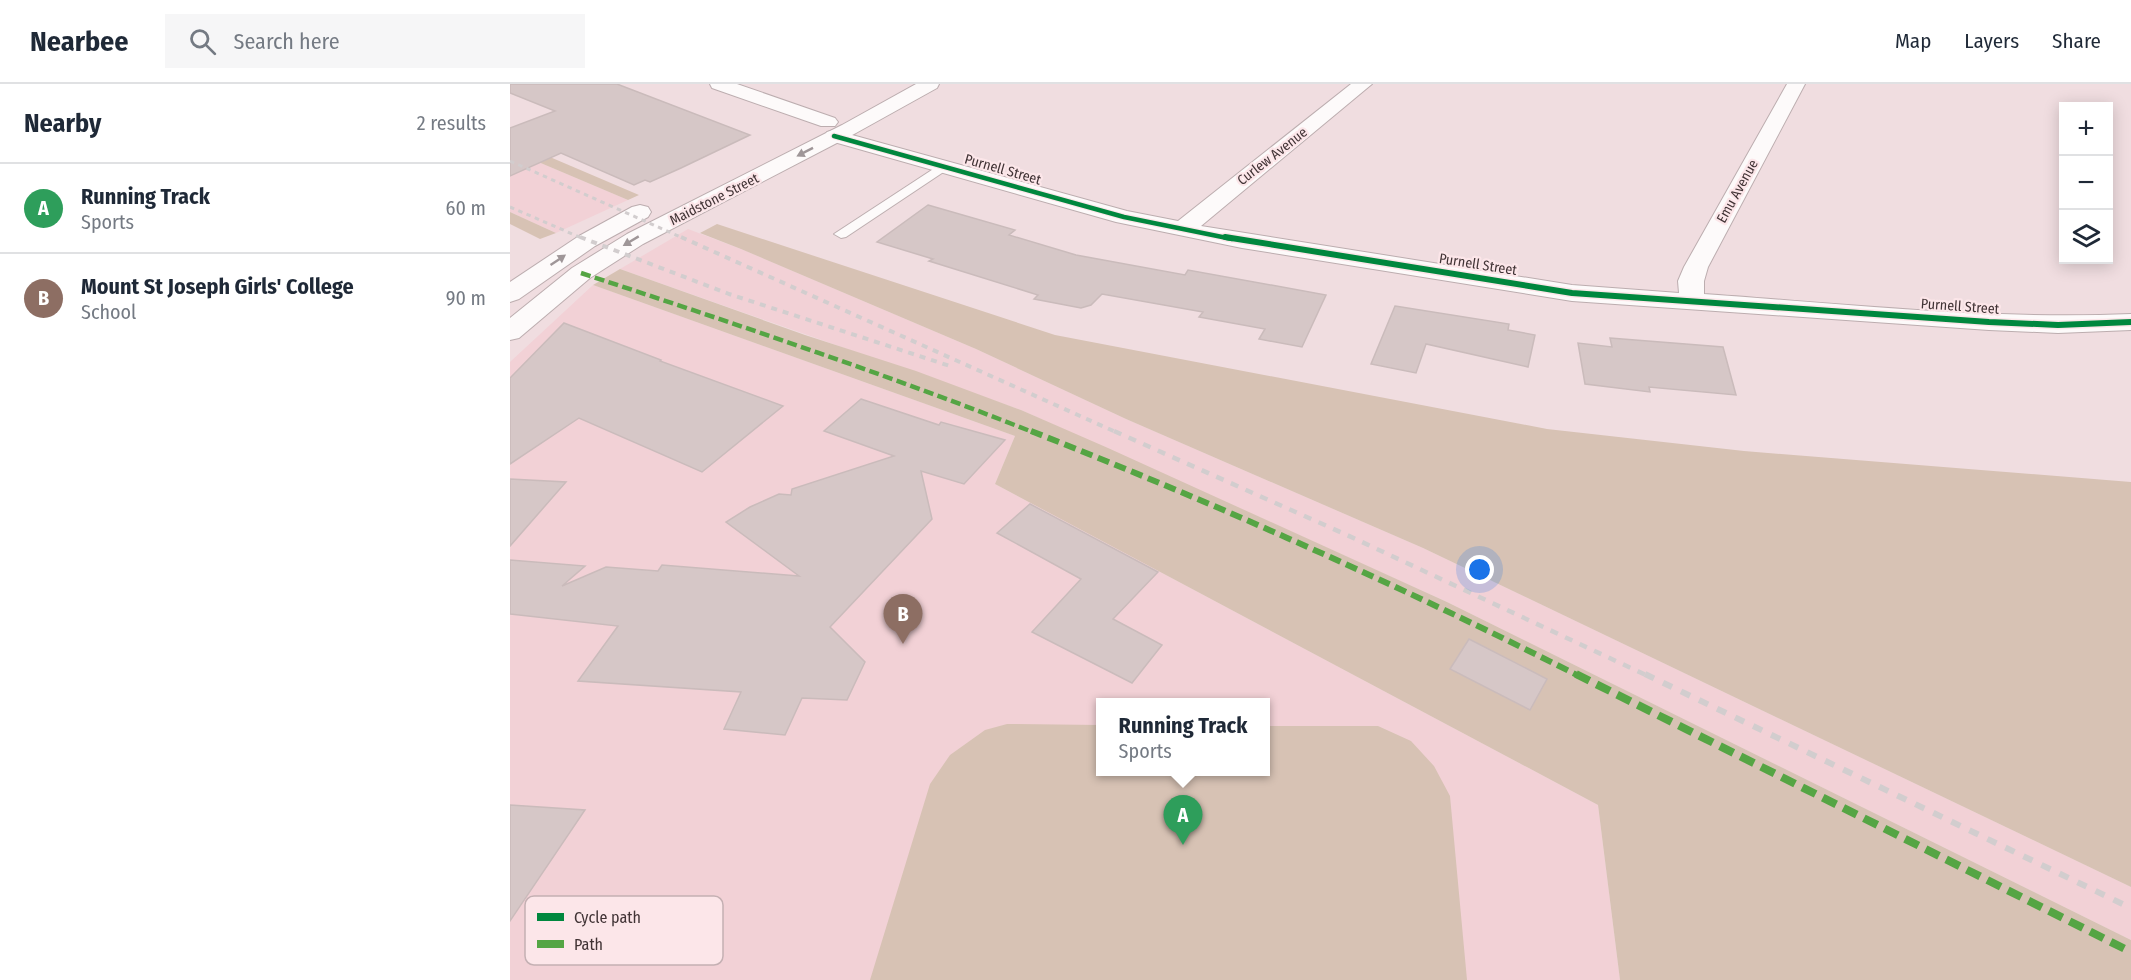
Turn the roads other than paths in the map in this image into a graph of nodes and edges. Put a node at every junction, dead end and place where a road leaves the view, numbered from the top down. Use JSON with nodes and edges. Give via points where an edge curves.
{"nodes":[{"id":1,"x":718,"y":84,"type":"edge"},
{"id":2,"x":910,"y":84,"type":"edge"},
{"id":3,"x":930,"y":84,"type":"edge"},
{"id":4,"x":1363,"y":84,"type":"edge"},
{"id":5,"x":1796,"y":84,"type":"edge"},
{"id":6,"x":831,"y":129,"type":"junction"},
{"id":7,"x":944,"y":166,"type":"junction"},
{"id":8,"x":1181,"y":230,"type":"junction"},
{"id":9,"x":842,"y":234,"type":"dead end"},
{"id":10,"x":510,"y":294,"type":"edge"},
{"id":11,"x":1692,"y":302,"type":"junction"},
{"id":12,"x":2131,"y":322,"type":"edge"},
{"id":13,"x":510,"y":332,"type":"edge"}],
"edges":[{"from":1,"to":6,"type":"street","name":"Purnell Street"},
{"from":2,"to":6,"type":"street","name":"Maidstone Street"},
{"from":3,"to":6,"type":"street","name":"Maidstone Street"},
{"from":4,"to":8,"type":"street","name":"Curlew Avenue"},
{"from":5,"to":11,"type":"street","name":"Emu Avenue","via":[[1696,267],[1691,280]]},
{"from":6,"to":7,"type":"street","name":"Purnell Street"},
{"from":10,"to":6,"type":"street","name":"Maidstone Street","one_way":true,"via":[[587,241],[632,216]]},
{"from":6,"to":13,"type":"street","name":"Maidstone Street","one_way":true,"via":[[636,239],[573,279]]},
{"from":7,"to":8,"type":"street","name":"Purnell Street"},
{"from":7,"to":9,"type":"lane"},
{"from":8,"to":11,"type":"street","name":"Purnell Street","via":[[1572,293]]},
{"from":11,"to":12,"type":"street","name":"Purnell Street","via":[[1989,322]]}]}
